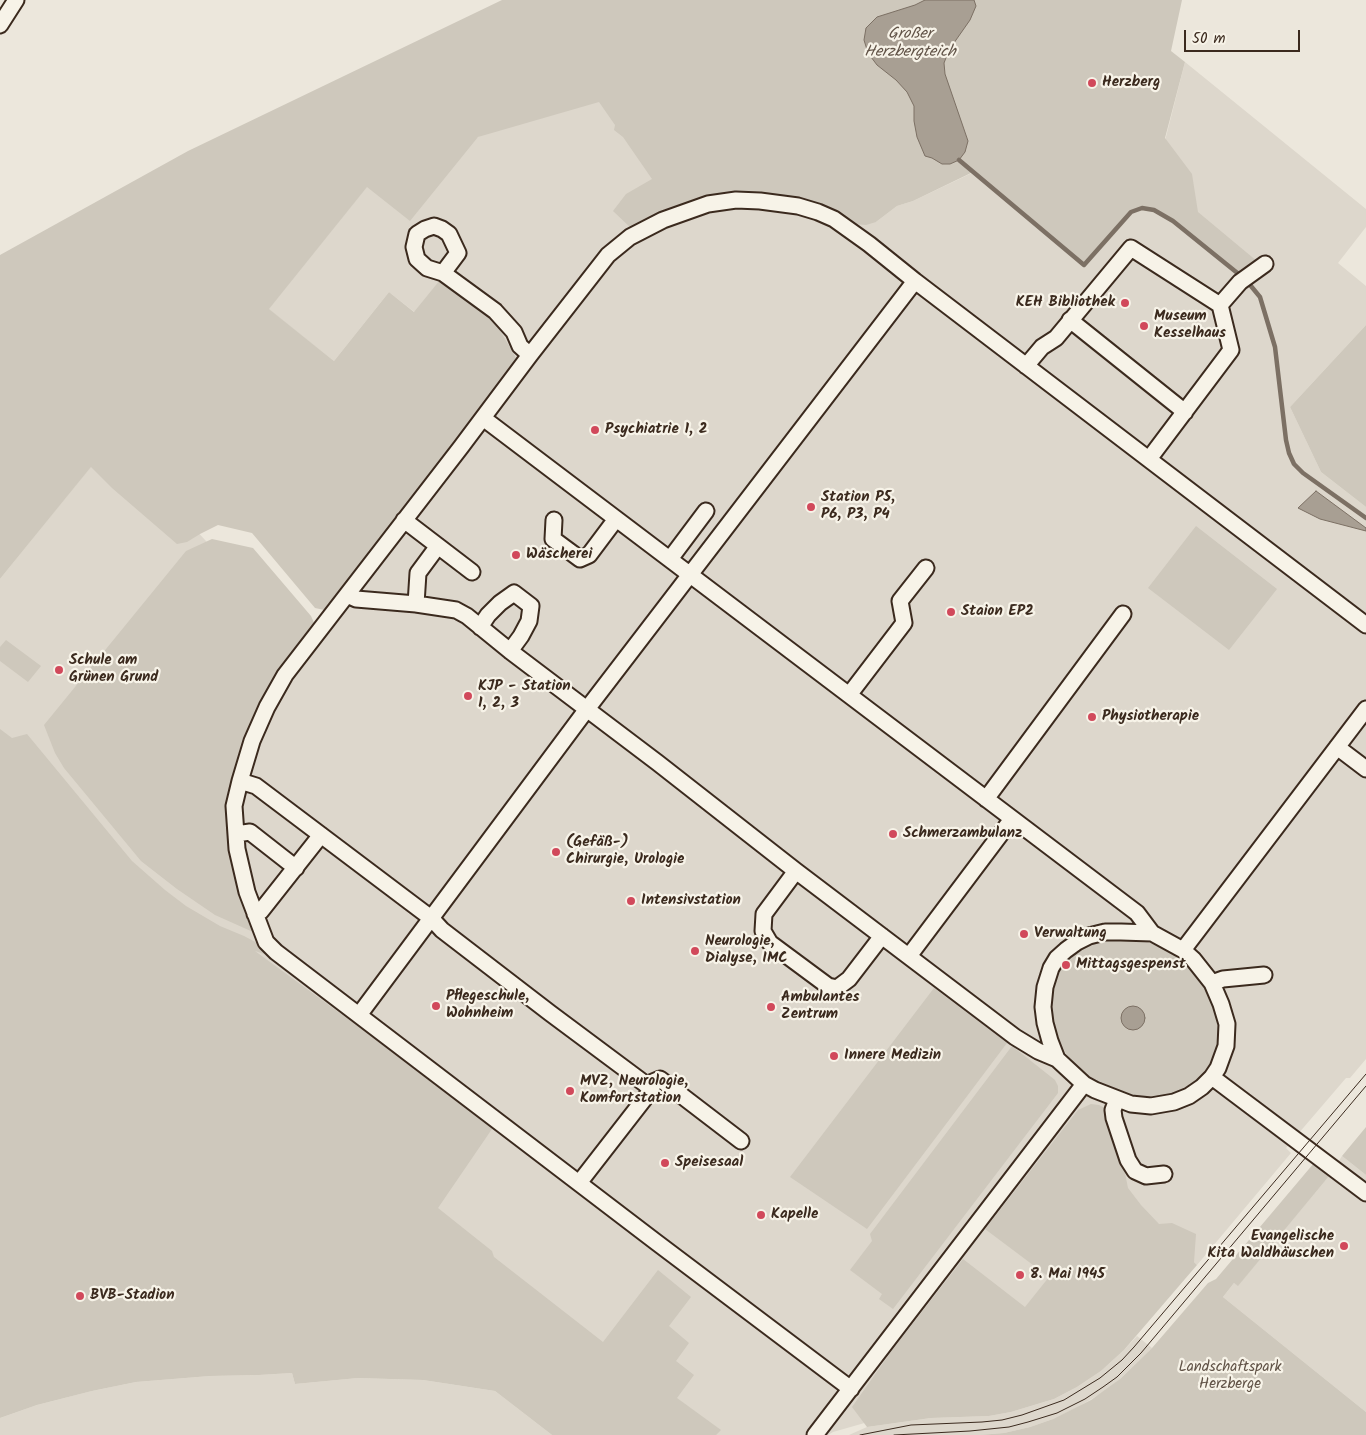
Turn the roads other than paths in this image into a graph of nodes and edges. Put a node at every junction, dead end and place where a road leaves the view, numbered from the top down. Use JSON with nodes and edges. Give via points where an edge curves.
{"nodes":[{"id":1,"x":1265,"y":264,"type":"dead end"},
{"id":2,"x":443,"y":273,"type":"dead end"},
{"id":3,"x":914,"y":281,"type":"junction"},
{"id":4,"x":1220,"y":305,"type":"junction"},
{"id":5,"x":1070,"y":320,"type":"junction"},
{"id":6,"x":530,"y":355,"type":"junction"},
{"id":7,"x":1026,"y":366,"type":"junction"},
{"id":8,"x":1184,"y":412,"type":"junction"},
{"id":9,"x":483,"y":418,"type":"junction"},
{"id":10,"x":1149,"y":459,"type":"junction"},
{"id":11,"x":616,"y":519,"type":"junction"},
{"id":12,"x":404,"y":520,"type":"junction"},
{"id":13,"x":554,"y":520,"type":"dead end"},
{"id":14,"x":719,"y":536,"type":"junction"},
{"id":15,"x":438,"y":546,"type":"junction"},
{"id":16,"x":670,"y":559,"type":"junction"},
{"id":17,"x":926,"y":568,"type":"dead end"},
{"id":18,"x":472,"y":572,"type":"dead end"},
{"id":19,"x":690,"y":575,"type":"junction"},
{"id":20,"x":347,"y":594,"type":"junction"},
{"id":21,"x":416,"y":604,"type":"junction"},
{"id":22,"x":1123,"y":614,"type":"dead end"},
{"id":23,"x":1366,"y":625,"type":"edge"},
{"id":24,"x":480,"y":627,"type":"junction"},
{"id":25,"x":510,"y":651,"type":"junction"},
{"id":26,"x":849,"y":695,"type":"junction"},
{"id":27,"x":587,"y":708,"type":"junction"},
{"id":28,"x":1366,"y":709,"type":"edge"},
{"id":29,"x":1336,"y":746,"type":"junction"},
{"id":30,"x":1366,"y":769,"type":"edge"},
{"id":31,"x":240,"y":780,"type":"junction"},
{"id":32,"x":986,"y":799,"type":"junction"},
{"id":33,"x":1012,"y":819,"type":"junction"},
{"id":34,"x":236,"y":834,"type":"junction"},
{"id":35,"x":321,"y":835,"type":"junction"},
{"id":36,"x":296,"y":868,"type":"junction"},
{"id":37,"x":796,"y":871,"type":"junction"},
{"id":38,"x":255,"y":914,"type":"junction"},
{"id":39,"x":431,"y":918,"type":"junction"},
{"id":40,"x":1152,"y":934,"type":"junction"},
{"id":41,"x":882,"y":936,"type":"junction"},
{"id":42,"x":1183,"y":950,"type":"junction"},
{"id":43,"x":909,"y":956,"type":"junction"},
{"id":44,"x":1264,"y":975,"type":"dead end"},
{"id":45,"x":1212,"y":983,"type":"junction"},
{"id":46,"x":359,"y":1015,"type":"junction"},
{"id":47,"x":1058,"y":1059,"type":"junction"},
{"id":48,"x":1212,"y":1077,"type":"junction"},
{"id":49,"x":1084,"y":1084,"type":"junction"},
{"id":50,"x":646,"y":1085,"type":"junction"},
{"id":51,"x":1117,"y":1099,"type":"junction"},
{"id":52,"x":741,"y":1141,"type":"dead end"},
{"id":53,"x":1164,"y":1174,"type":"dead end"},
{"id":54,"x":579,"y":1183,"type":"junction"},
{"id":55,"x":1366,"y":1193,"type":"edge"},
{"id":56,"x":851,"y":1389,"type":"junction"},
{"id":57,"x":815,"y":1435,"type":"edge"}],
"edges":[{"from":1,"to":4,"type":"lane","via":[[1240,282]]},
{"from":2,"to":6,"type":"lane","via":[[495,311]]},
{"from":3,"to":6,"type":"lane","via":[[869,244],[818,212],[760,201],[708,204],[644,229],[608,255]]},
{"from":3,"to":7,"type":"lane"},
{"from":3,"to":14,"type":"lane"},
{"from":4,"to":5,"type":"lane","via":[[1130,248]]},
{"from":4,"to":8,"type":"lane","via":[[1231,350]]},
{"from":5,"to":7,"type":"lane"},
{"from":5,"to":8,"type":"lane"},
{"from":6,"to":9,"type":"lane"},
{"from":7,"to":10,"type":"lane"},
{"from":8,"to":10,"type":"lane"},
{"from":9,"to":11,"type":"lane"},
{"from":9,"to":12,"type":"lane"},
{"from":10,"to":23,"type":"lane"},
{"from":11,"to":13,"type":"lane","via":[[589,555],[580,559],[553,538]]},
{"from":11,"to":16,"type":"lane"},
{"from":12,"to":15,"type":"lane"},
{"from":12,"to":20,"type":"lane"},
{"from":14,"to":16,"type":"lane","via":[[702,516]]},
{"from":14,"to":19,"type":"lane"},
{"from":15,"to":18,"type":"lane"},
{"from":15,"to":21,"type":"lane","via":[[418,573]]},
{"from":16,"to":19,"type":"lane"},
{"from":17,"to":26,"type":"lane","via":[[900,601],[904,623]]},
{"from":19,"to":26,"type":"lane"},
{"from":19,"to":27,"type":"lane"},
{"from":20,"to":21,"type":"lane","via":[[356,598]]},
{"from":20,"to":31,"type":"lane","via":[[286,675],[267,707]]},
{"from":21,"to":24,"type":"lane","via":[[456,610]]},
{"from":22,"to":32,"type":"lane"},
{"from":24,"to":25,"type":"lane"},
{"from":24,"to":25,"type":"lane","via":[[500,603],[514,593],[531,606],[529,620]]},
{"from":25,"to":27,"type":"lane"},
{"from":26,"to":32,"type":"lane"},
{"from":27,"to":37,"type":"lane"},
{"from":27,"to":39,"type":"lane"},
{"from":28,"to":29,"type":"lane"},
{"from":29,"to":30,"type":"lane"},
{"from":29,"to":42,"type":"lane"},
{"from":31,"to":34,"type":"lane","via":[[234,806]]},
{"from":31,"to":35,"type":"lane","via":[[256,786]]},
{"from":32,"to":33,"type":"lane"},
{"from":33,"to":40,"type":"lane","via":[[1137,913]]},
{"from":33,"to":43,"type":"lane"},
{"from":34,"to":36,"type":"lane","via":[[250,832]]},
{"from":34,"to":38,"type":"lane","via":[[241,866]]},
{"from":35,"to":36,"type":"lane"},
{"from":35,"to":39,"type":"lane"},
{"from":36,"to":38,"type":"lane","via":[[262,911]]},
{"from":37,"to":41,"type":"lane"},
{"from":37,"to":41,"type":"lane","via":[[764,914],[763,931],[770,943],[828,986],[837,988],[849,980]]},
{"from":38,"to":46,"type":"lane","via":[[266,942],[276,952]]},
{"from":39,"to":46,"type":"lane"},
{"from":39,"to":50,"type":"lane","via":[[442,930]]},
{"from":40,"to":42,"type":"lane"},
{"from":40,"to":47,"type":"lane","via":[[1105,932],[1088,936],[1057,958],[1045,987],[1043,1007]]},
{"from":41,"to":43,"type":"lane"},
{"from":42,"to":45,"type":"lane"},
{"from":43,"to":47,"type":"lane","via":[[1015,1037]]},
{"from":44,"to":45,"type":"lane"},
{"from":45,"to":48,"type":"lane","via":[[1227,1024],[1226,1046]]},
{"from":46,"to":54,"type":"lane"},
{"from":47,"to":49,"type":"lane"},
{"from":48,"to":51,"type":"lane","via":[[1189,1096],[1174,1102],[1151,1106]]},
{"from":48,"to":55,"type":"lane"},
{"from":49,"to":51,"type":"lane"},
{"from":49,"to":56,"type":"lane"},
{"from":50,"to":52,"type":"lane","via":[[660,1079]]},
{"from":50,"to":54,"type":"lane","via":[[652,1089]]},
{"from":51,"to":53,"type":"lane","via":[[1114,1118],[1128,1160],[1135,1171],[1146,1176]]},
{"from":54,"to":56,"type":"lane"},
{"from":56,"to":57,"type":"lane"}]}
